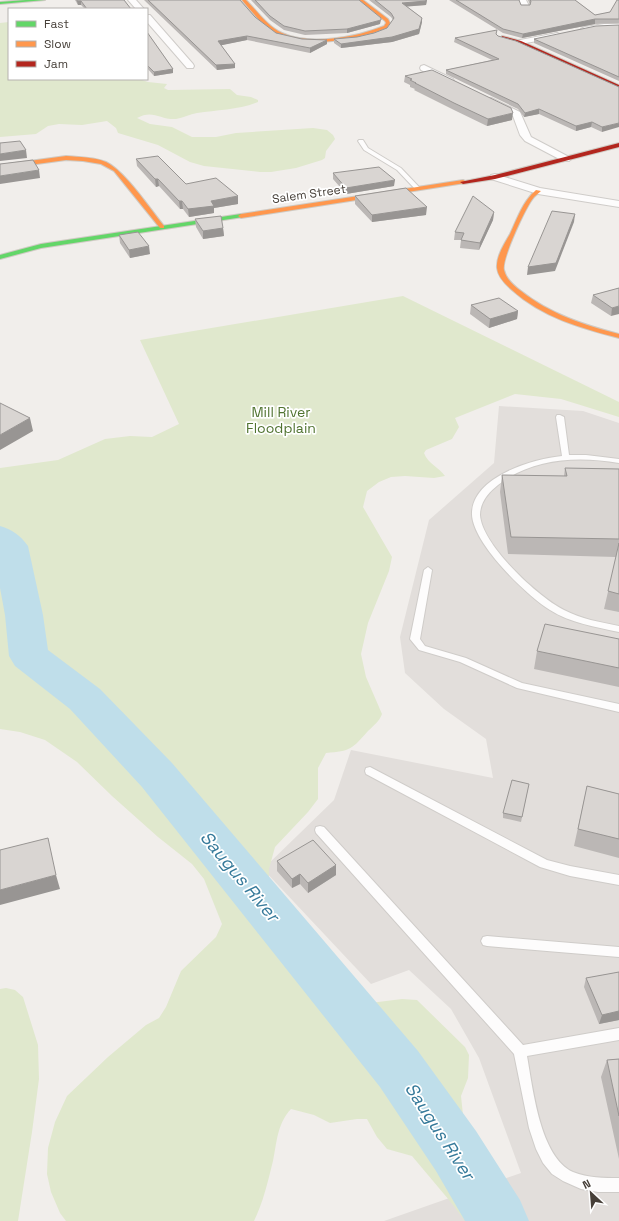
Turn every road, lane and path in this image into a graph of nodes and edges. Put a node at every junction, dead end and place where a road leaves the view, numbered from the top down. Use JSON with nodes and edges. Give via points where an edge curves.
{"nodes":[{"id":1,"x":42,"y":0,"type":"edge"},
{"id":2,"x":132,"y":0,"type":"edge"},
{"id":3,"x":244,"y":0,"type":"edge"},
{"id":4,"x":361,"y":0,"type":"edge"},
{"id":5,"x":0,"y":3,"type":"edge"},
{"id":6,"x":139,"y":8,"type":"edge"},
{"id":7,"x":148,"y":18,"type":"edge"},
{"id":8,"x":619,"y":26,"type":"edge"},
{"id":9,"x":580,"y":30,"type":"edge"},
{"id":10,"x":565,"y":33,"type":"edge"},
{"id":11,"x":502,"y":38,"type":"edge"},
{"id":12,"x":520,"y":42,"type":"junction"},
{"id":13,"x":190,"y":66,"type":"dead end"},
{"id":14,"x":424,"y":68,"type":"dead end"},
{"id":15,"x":460,"y":86,"type":"edge"},
{"id":16,"x":619,"y":87,"type":"edge"},
{"id":17,"x":481,"y":96,"type":"edge"},
{"id":18,"x":360,"y":141,"type":"dead end"},
{"id":19,"x":619,"y":145,"type":"edge"},
{"id":20,"x":566,"y":159,"type":"junction"},
{"id":21,"x":0,"y":168,"type":"edge"},
{"id":22,"x":495,"y":177,"type":"junction"},
{"id":23,"x":418,"y":189,"type":"junction"},
{"id":24,"x":538,"y":191,"type":"junction"},
{"id":25,"x":619,"y":204,"type":"edge"},
{"id":26,"x":162,"y":227,"type":"junction"},
{"id":27,"x":0,"y":257,"type":"edge"},
{"id":28,"x":619,"y":336,"type":"edge"},
{"id":29,"x":560,"y":417,"type":"dead end"},
{"id":30,"x":566,"y":458,"type":"junction"},
{"id":31,"x":619,"y":461,"type":"edge"},
{"id":32,"x":428,"y":570,"type":"dead end"},
{"id":33,"x":619,"y":629,"type":"edge"},
{"id":34,"x":619,"y":708,"type":"edge"},
{"id":35,"x":370,"y":771,"type":"dead end"},
{"id":36,"x":320,"y":830,"type":"dead end"},
{"id":37,"x":619,"y":880,"type":"edge"},
{"id":38,"x":487,"y":941,"type":"dead end"},
{"id":39,"x":619,"y":952,"type":"edge"},
{"id":40,"x":619,"y":1034,"type":"edge"},
{"id":41,"x":520,"y":1051,"type":"junction"},
{"id":42,"x":619,"y":1186,"type":"edge"}],
"edges":[{"from":1,"to":5,"type":"street"},
{"from":2,"to":6,"type":"street"},
{"from":3,"to":4,"type":"street","via":[[280,33],[317,40],[373,32],[386,27],[387,20]]},
{"from":7,"to":13,"type":"street"},
{"from":8,"to":9,"type":"street"},
{"from":10,"to":12,"type":"street"},
{"from":11,"to":12,"type":"street"},
{"from":12,"to":16,"type":"street"},
{"from":14,"to":15,"type":"street"},
{"from":17,"to":20,"type":"street","via":[[515,113],[530,140]]},
{"from":18,"to":23,"type":"lane","via":[[366,149],[399,169]]},
{"from":19,"to":20,"type":"street","name":"Salem Street"},
{"from":20,"to":22,"type":"street","name":"Salem Street"},
{"from":21,"to":26,"type":"street","via":[[66,158],[83,158],[103,163],[116,170]]},
{"from":22,"to":23,"type":"street","name":"Salem Street"},
{"from":22,"to":24,"type":"street"},
{"from":23,"to":26,"type":"street","name":"Salem Street"},
{"from":24,"to":25,"type":"street"},
{"from":24,"to":28,"type":"street","via":[[531,197],[500,262],[502,275],[519,293],[547,313],[578,326]]},
{"from":26,"to":27,"type":"street","name":"Salem Street","via":[[61,242]]},
{"from":29,"to":30,"type":"lane"},
{"from":30,"to":31,"type":"lane","via":[[587,456]]},
{"from":30,"to":33,"type":"lane","via":[[529,465],[504,475],[482,497],[476,512],[477,522],[480,531],[496,553],[518,578],[552,608],[594,624]]},
{"from":32,"to":34,"type":"lane","via":[[415,639],[422,648],[462,660],[520,686]]},
{"from":35,"to":37,"type":"lane","via":[[544,864]]},
{"from":36,"to":41,"type":"lane"},
{"from":38,"to":39,"type":"lane"},
{"from":40,"to":41,"type":"lane"},
{"from":41,"to":42,"type":"lane","via":[[536,1133],[549,1160],[573,1180],[593,1185]]}]}
